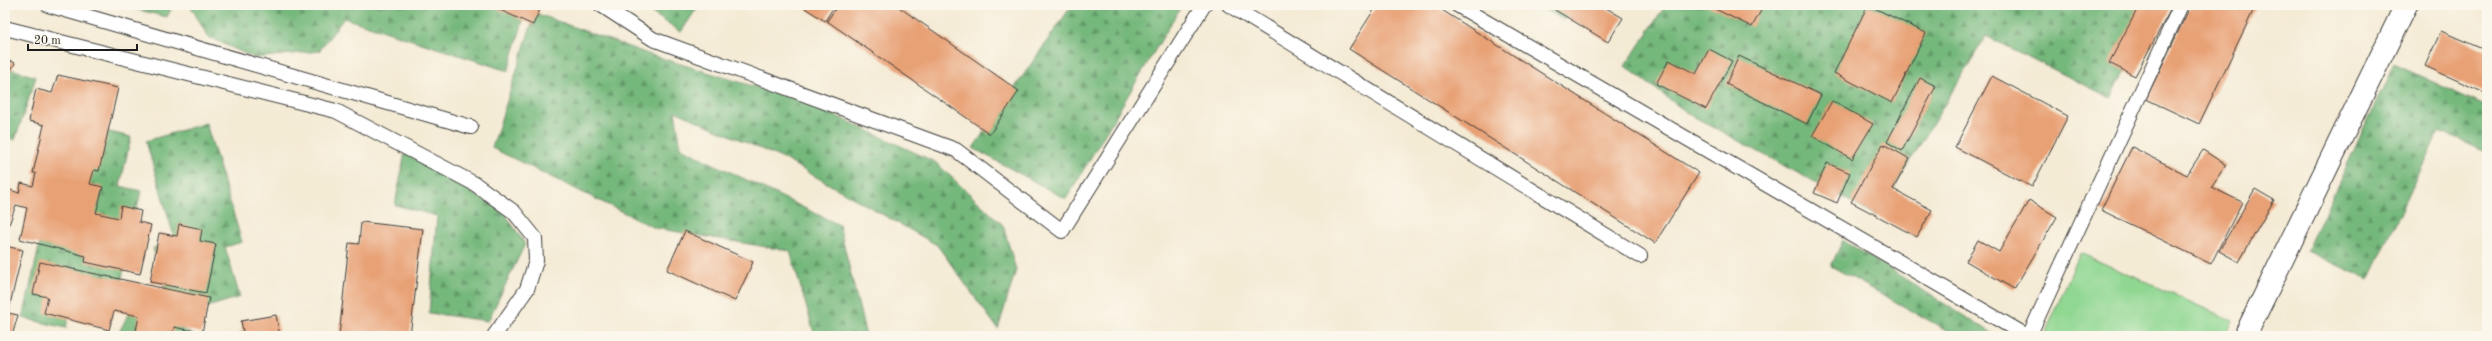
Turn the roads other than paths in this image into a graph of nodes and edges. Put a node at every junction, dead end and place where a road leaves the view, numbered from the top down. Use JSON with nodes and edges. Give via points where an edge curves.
{"nodes":[{"id":1,"x":48,"y":5,"type":"edge"},
{"id":2,"x":602,"y":5,"type":"edge"},
{"id":3,"x":1204,"y":5,"type":"edge"},
{"id":4,"x":1229,"y":5,"type":"edge"},
{"id":5,"x":1457,"y":5,"type":"edge"},
{"id":6,"x":2181,"y":5,"type":"edge"},
{"id":7,"x":2406,"y":5,"type":"edge"},
{"id":8,"x":5,"y":28,"type":"edge"},
{"id":9,"x":471,"y":127,"type":"dead end"},
{"id":10,"x":1640,"y":256,"type":"dead end"},
{"id":11,"x":494,"y":336,"type":"edge"},
{"id":12,"x":2028,"y":336,"type":"edge"},
{"id":13,"x":2245,"y":336,"type":"edge"}],
"edges":[{"from":1,"to":9,"type":"lane"},
{"from":2,"to":3,"type":"lane","via":[[653,39],[956,150],[1062,231]]},
{"from":4,"to":10,"type":"lane"},
{"from":5,"to":12,"type":"lane"},
{"from":6,"to":12,"type":"lane"},
{"from":7,"to":13,"type":"street"},
{"from":8,"to":11,"type":"lane","via":[[336,111],[475,184],[514,212],[535,238],[536,261],[526,289]]}]}
